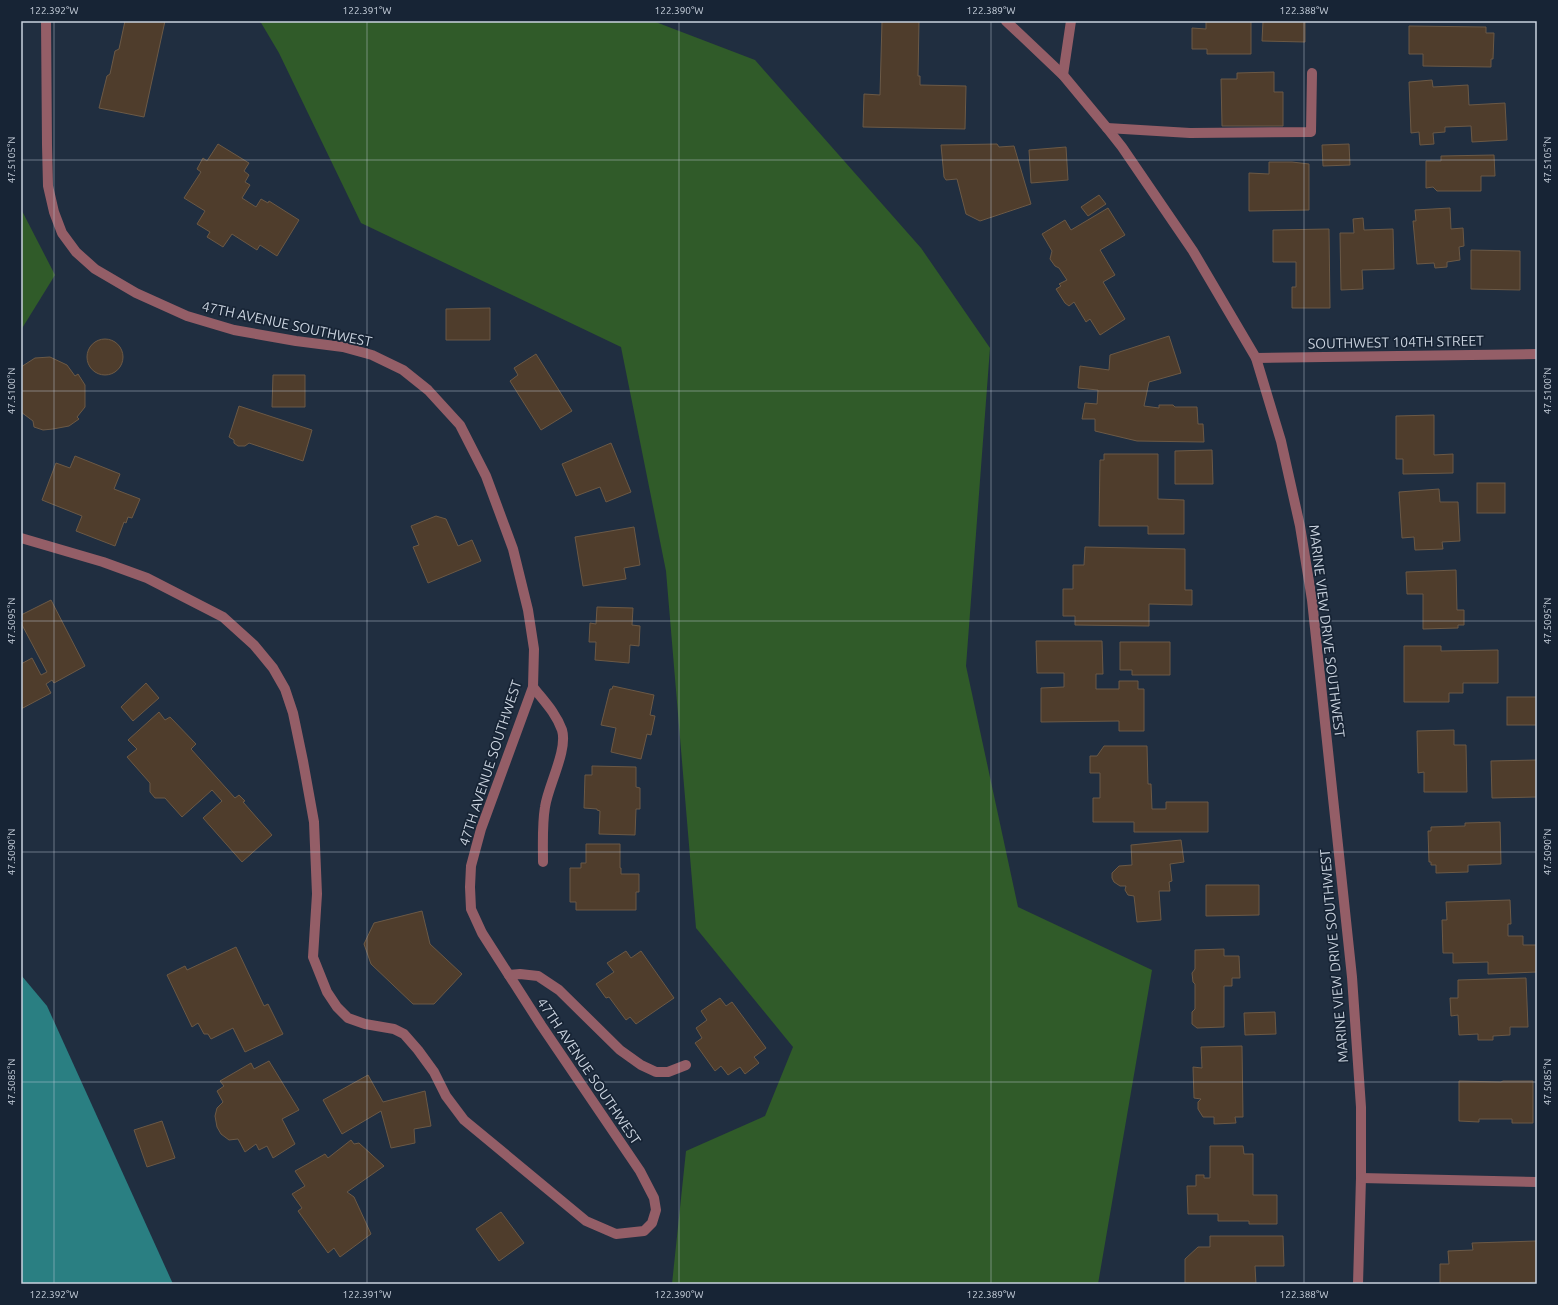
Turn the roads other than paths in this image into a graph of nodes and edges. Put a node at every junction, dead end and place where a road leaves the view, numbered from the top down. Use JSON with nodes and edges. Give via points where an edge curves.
{"nodes":[{"id":1,"x":46,"y":21,"type":"edge"},
{"id":2,"x":1006,"y":21,"type":"edge"},
{"id":3,"x":1071,"y":21,"type":"edge"},
{"id":4,"x":1312,"y":72,"type":"dead end"},
{"id":5,"x":1063,"y":75,"type":"junction"},
{"id":6,"x":1107,"y":128,"type":"junction"},
{"id":7,"x":1537,"y":354,"type":"edge"},
{"id":8,"x":1256,"y":358,"type":"junction"},
{"id":9,"x":21,"y":538,"type":"edge"},
{"id":10,"x":533,"y":687,"type":"junction"},
{"id":11,"x":543,"y":862,"type":"dead end"},
{"id":12,"x":509,"y":975,"type":"junction"},
{"id":13,"x":686,"y":1065,"type":"dead end"},
{"id":14,"x":1361,"y":1178,"type":"junction"},
{"id":15,"x":1537,"y":1182,"type":"edge"},
{"id":16,"x":1358,"y":1284,"type":"edge"}],
"edges":[{"from":1,"to":10,"type":"street","name":"47TH AVENUE SOUTHWEST","via":[[48,186],[62,233],[76,252],[95,269],[136,293],[186,316],[234,330],[343,347],[372,355],[403,370],[428,390],[460,425],[486,476],[513,549],[528,610],[534,649]]},
{"from":2,"to":5,"type":"street","name":"MARINE VIEW DRIVE SOUTHWEST"},
{"from":3,"to":5,"type":"street"},
{"from":4,"to":6,"type":"street","via":[[1311,132],[1190,133]]},
{"from":5,"to":6,"type":"street","name":"MARINE VIEW DRIVE SOUTHWEST"},
{"from":6,"to":8,"type":"street","name":"MARINE VIEW DRIVE SOUTHWEST","via":[[1193,251]]},
{"from":7,"to":8,"type":"street","name":"SOUTHWEST 104TH STREET"},
{"from":8,"to":14,"type":"street","name":"MARINE VIEW DRIVE SOUTHWEST","via":[[1281,441],[1300,526],[1312,600],[1352,977],[1361,1107]]},
{"from":9,"to":12,"type":"street","name":"47TH AVENUE SOUTHWEST","via":[[103,562],[146,578],[223,617],[254,645],[273,668],[285,689],[293,713],[314,822],[317,894],[313,956],[327,992],[348,1018],[394,1029],[404,1034],[434,1072],[446,1096],[464,1120],[586,1221],[616,1234],[644,1231],[652,1223],[656,1210],[654,1198],[640,1171]]},
{"from":10,"to":11,"type":"street","via":[[555,714],[562,732],[561,754],[545,806]]},
{"from":10,"to":12,"type":"street","name":"47TH AVENUE SOUTHWEST","via":[[481,829],[470,887],[472,910],[482,932]]},
{"from":12,"to":13,"type":"street","via":[[538,976],[559,990],[620,1050],[641,1065],[656,1072],[668,1072]]},
{"from":14,"to":15,"type":"street"},
{"from":14,"to":16,"type":"street","name":"MARINE VIEW DRIVE SOUTHWEST"}]}
